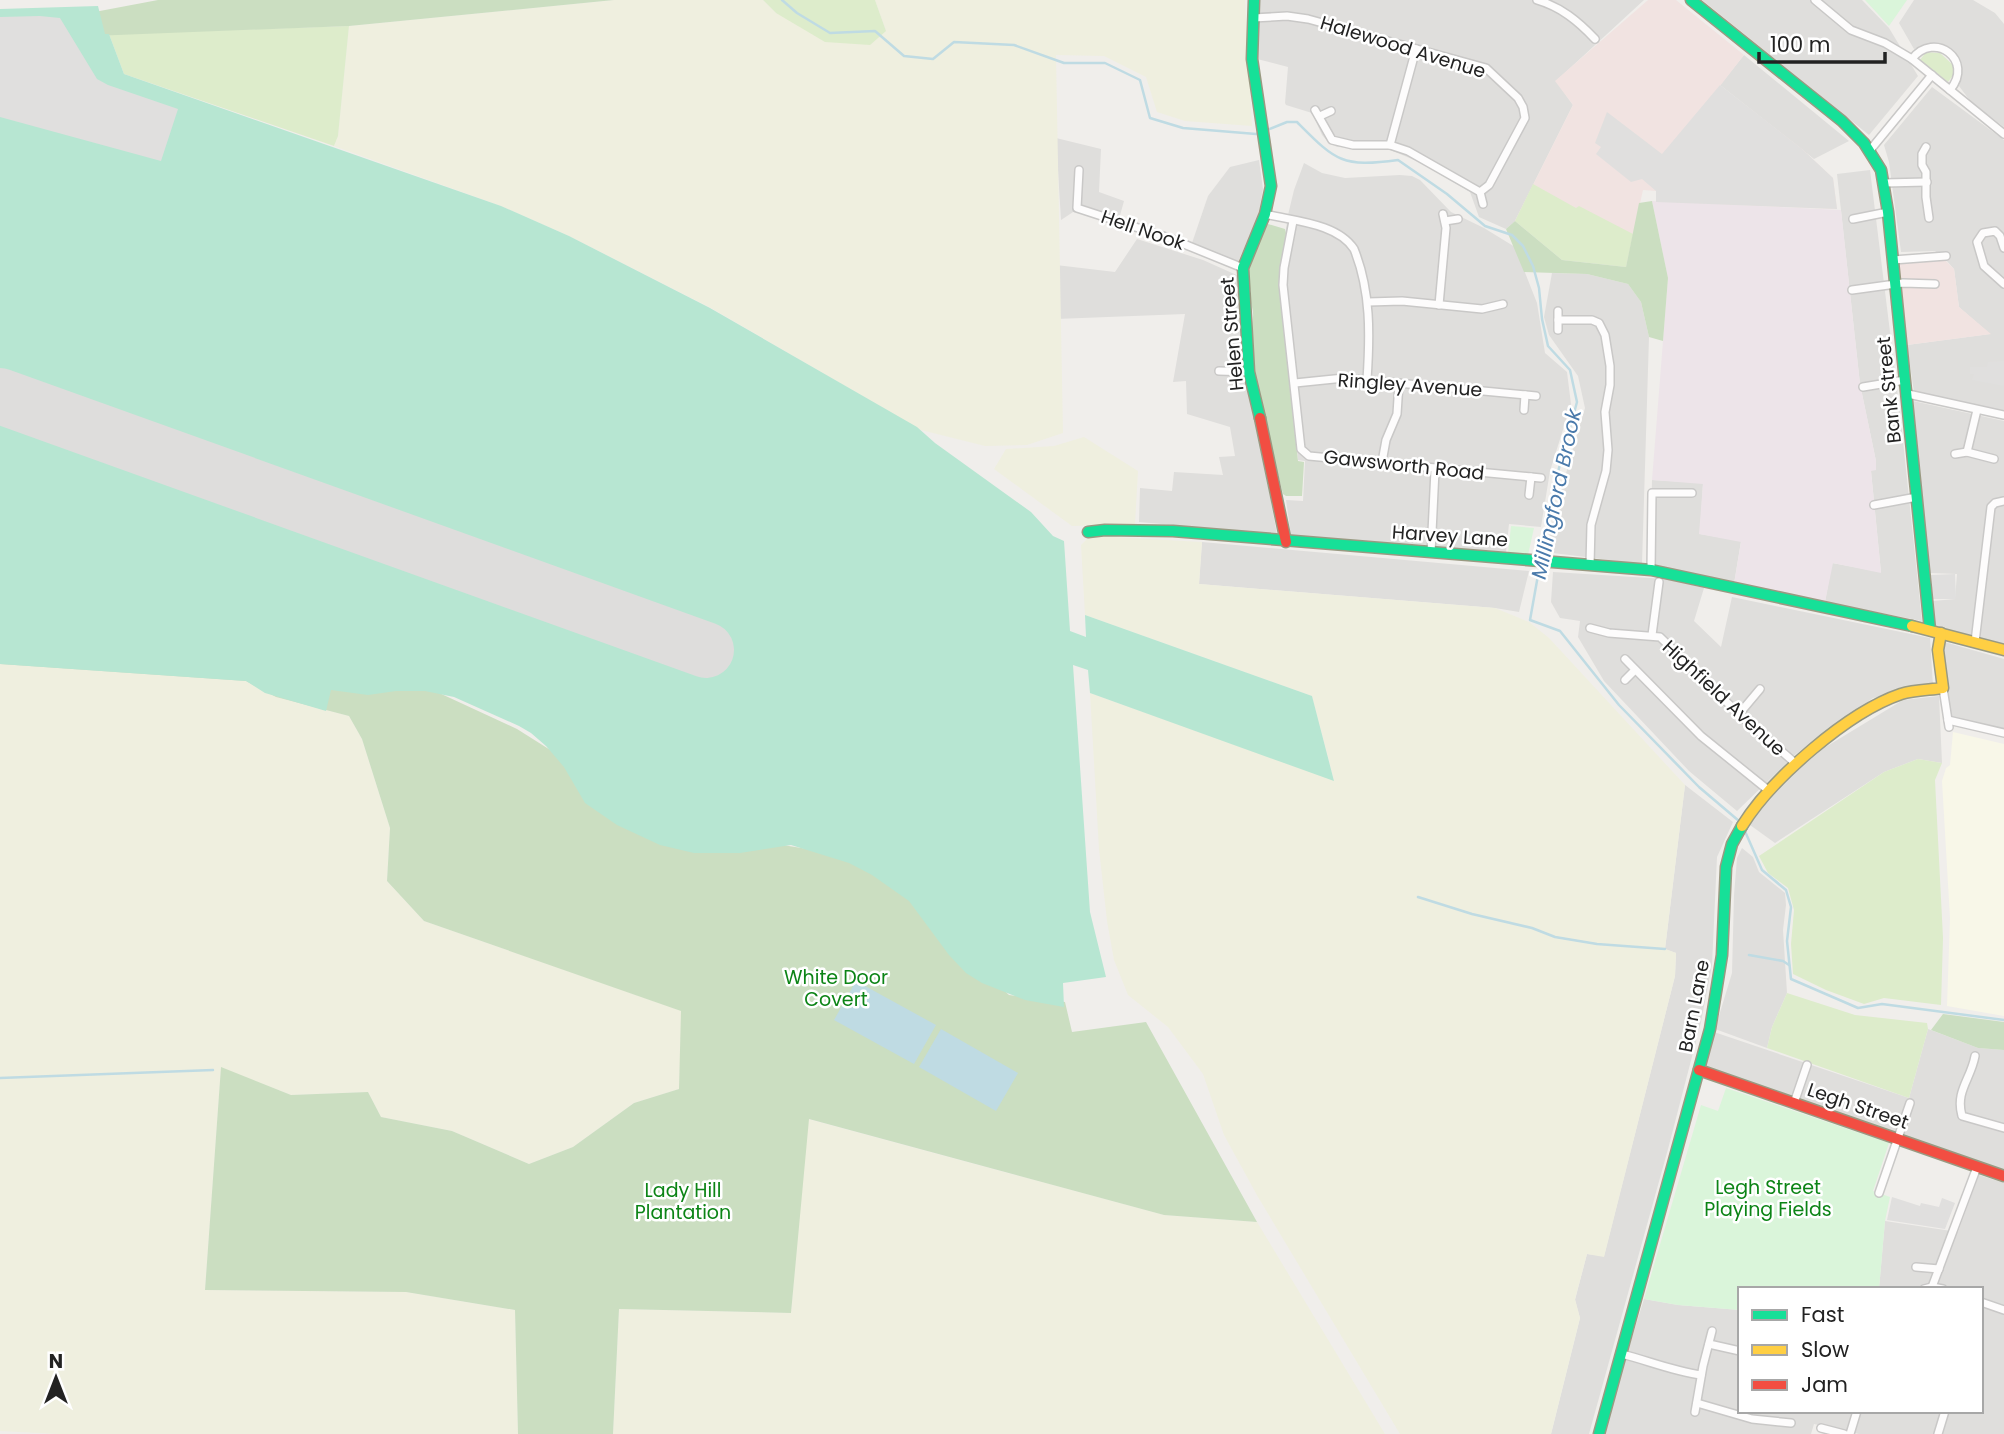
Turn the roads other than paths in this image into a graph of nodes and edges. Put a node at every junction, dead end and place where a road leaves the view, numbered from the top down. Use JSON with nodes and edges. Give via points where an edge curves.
{"nodes":[{"id":1,"x":1254,"y":0,"type":"edge"},
{"id":2,"x":1537,"y":0,"type":"edge"},
{"id":3,"x":1691,"y":0,"type":"edge"},
{"id":4,"x":1815,"y":0,"type":"edge"},
{"id":5,"x":1253,"y":18,"type":"junction"},
{"id":6,"x":1595,"y":39,"type":"dead end"},
{"id":7,"x":1416,"y":49,"type":"junction"},
{"id":8,"x":1912,"y":59,"type":"junction"},
{"id":9,"x":1931,"y":75,"type":"junction"},
{"id":10,"x":1950,"y":90,"type":"junction"},
{"id":11,"x":1331,"y":111,"type":"dead end"},
{"id":12,"x":2004,"y":134,"type":"edge"},
{"id":13,"x":1390,"y":145,"type":"junction"},
{"id":14,"x":1926,"y":147,"type":"dead end"},
{"id":15,"x":1871,"y":149,"type":"junction"},
{"id":16,"x":1079,"y":170,"type":"dead end"},
{"id":17,"x":1927,"y":182,"type":"junction"},
{"id":18,"x":1884,"y":183,"type":"junction"},
{"id":19,"x":1480,"y":192,"type":"junction"},
{"id":20,"x":1483,"y":204,"type":"dead end"},
{"id":21,"x":1888,"y":212,"type":"junction"},
{"id":22,"x":1265,"y":214,"type":"junction"},
{"id":23,"x":1929,"y":218,"type":"dead end"},
{"id":24,"x":1458,"y":219,"type":"dead end"},
{"id":25,"x":1853,"y":219,"type":"dead end"},
{"id":26,"x":1293,"y":221,"type":"junction"},
{"id":27,"x":1442,"y":242,"type":"junction"},
{"id":28,"x":2004,"y":248,"type":"edge"},
{"id":29,"x":1453,"y":251,"type":"dead end"},
{"id":30,"x":1946,"y":256,"type":"dead end"},
{"id":31,"x":1892,"y":260,"type":"junction"},
{"id":32,"x":1243,"y":268,"type":"junction"},
{"id":33,"x":1895,"y":284,"type":"junction"},
{"id":34,"x":1934,"y":284,"type":"dead end"},
{"id":35,"x":2004,"y":284,"type":"edge"},
{"id":36,"x":1852,"y":290,"type":"dead end"},
{"id":37,"x":1367,"y":302,"type":"junction"},
{"id":38,"x":1503,"y":304,"type":"dead end"},
{"id":39,"x":1439,"y":305,"type":"junction"},
{"id":40,"x":1558,"y":311,"type":"dead end"},
{"id":41,"x":1558,"y":320,"type":"junction"},
{"id":42,"x":1558,"y":330,"type":"dead end"},
{"id":43,"x":1219,"y":371,"type":"dead end"},
{"id":44,"x":1250,"y":372,"type":"junction"},
{"id":45,"x":1367,"y":380,"type":"junction"},
{"id":46,"x":1905,"y":380,"type":"junction"},
{"id":47,"x":1295,"y":383,"type":"junction"},
{"id":48,"x":1399,"y":383,"type":"junction"},
{"id":49,"x":1863,"y":387,"type":"dead end"},
{"id":50,"x":1908,"y":394,"type":"junction"},
{"id":51,"x":1525,"y":395,"type":"junction"},
{"id":52,"x":1536,"y":396,"type":"dead end"},
{"id":53,"x":1524,"y":410,"type":"dead end"},
{"id":54,"x":1977,"y":410,"type":"junction"},
{"id":55,"x":2004,"y":415,"type":"edge"},
{"id":56,"x":1967,"y":452,"type":"junction"},
{"id":57,"x":1955,"y":454,"type":"dead end"},
{"id":58,"x":1994,"y":459,"type":"dead end"},
{"id":59,"x":1382,"y":462,"type":"junction"},
{"id":60,"x":1435,"y":470,"type":"junction"},
{"id":61,"x":1531,"y":477,"type":"junction"},
{"id":62,"x":1541,"y":478,"type":"dead end"},
{"id":63,"x":1692,"y":493,"type":"dead end"},
{"id":64,"x":1529,"y":495,"type":"dead end"},
{"id":65,"x":1917,"y":498,"type":"junction"},
{"id":66,"x":2004,"y":501,"type":"edge"},
{"id":67,"x":1874,"y":505,"type":"dead end"},
{"id":68,"x":1088,"y":533,"type":"dead end"},
{"id":69,"x":1286,"y":542,"type":"junction"},
{"id":70,"x":1431,"y":553,"type":"junction"},
{"id":71,"x":1590,"y":565,"type":"junction"},
{"id":72,"x":1651,"y":570,"type":"junction"},
{"id":73,"x":1659,"y":582,"type":"dead end"},
{"id":74,"x":1590,"y":628,"type":"dead end"},
{"id":75,"x":1935,"y":631,"type":"junction"},
{"id":76,"x":1652,"y":635,"type":"junction"},
{"id":77,"x":1975,"y":642,"type":"junction"},
{"id":78,"x":2004,"y":650,"type":"edge"},
{"id":79,"x":1625,"y":659,"type":"dead end"},
{"id":80,"x":1635,"y":670,"type":"junction"},
{"id":81,"x":1625,"y":680,"type":"dead end"},
{"id":82,"x":1943,"y":688,"type":"junction"},
{"id":83,"x":1760,"y":690,"type":"dead end"},
{"id":84,"x":1739,"y":714,"type":"junction"},
{"id":85,"x":2004,"y":733,"type":"edge"},
{"id":86,"x":1795,"y":763,"type":"junction"},
{"id":87,"x":1768,"y":790,"type":"junction"},
{"id":88,"x":1975,"y":1056,"type":"dead end"},
{"id":89,"x":1807,"y":1065,"type":"dead end"},
{"id":90,"x":1699,"y":1070,"type":"junction"},
{"id":91,"x":1794,"y":1102,"type":"junction"},
{"id":92,"x":1910,"y":1103,"type":"dead end"},
{"id":93,"x":1962,"y":1116,"type":"junction"},
{"id":94,"x":1955,"y":1123,"type":"dead end"},
{"id":95,"x":2004,"y":1128,"type":"edge"},
{"id":96,"x":1898,"y":1139,"type":"junction"},
{"id":97,"x":1977,"y":1167,"type":"junction"},
{"id":98,"x":2004,"y":1176,"type":"edge"},
{"id":99,"x":1879,"y":1193,"type":"dead end"},
{"id":100,"x":1916,"y":1267,"type":"dead end"},
{"id":101,"x":1939,"y":1269,"type":"junction"},
{"id":102,"x":1929,"y":1287,"type":"edge"},
{"id":103,"x":1983,"y":1303,"type":"edge"},
{"id":104,"x":2004,"y":1310,"type":"edge"},
{"id":105,"x":1712,"y":1331,"type":"dead end"},
{"id":106,"x":1709,"y":1344,"type":"junction"},
{"id":107,"x":1738,"y":1351,"type":"edge"},
{"id":108,"x":1622,"y":1354,"type":"junction"},
{"id":109,"x":1701,"y":1375,"type":"junction"},
{"id":110,"x":1856,"y":1413,"type":"edge"},
{"id":111,"x":1944,"y":1413,"type":"edge"},
{"id":112,"x":1777,"y":1423,"type":"junction"},
{"id":113,"x":1791,"y":1423,"type":"dead end"},
{"id":114,"x":1821,"y":1428,"type":"dead end"},
{"id":115,"x":1778,"y":1432,"type":"dead end"},
{"id":116,"x":1599,"y":1434,"type":"edge"},
{"id":117,"x":1844,"y":1434,"type":"edge"},
{"id":118,"x":1850,"y":1434,"type":"edge"},
{"id":119,"x":1938,"y":1434,"type":"edge"}],
"edges":[{"from":1,"to":5,"type":"street","name":"Helen Street"},
{"from":2,"to":6,"type":"street","via":[[1576,19]]},
{"from":3,"to":15,"type":"street"},
{"from":4,"to":8,"type":"street","via":[[1851,30]]},
{"from":5,"to":7,"type":"street","name":"Halewood Avenue","via":[[1298,17]]},
{"from":5,"to":22,"type":"street","name":"Helen Street","via":[[1252,59],[1271,186]]},
{"from":7,"to":13,"type":"street"},
{"from":7,"to":19,"type":"street","name":"Halewood Avenue","via":[[1486,68],[1523,107],[1524,123],[1489,185]]},
{"from":8,"to":9,"type":"street"},
{"from":8,"to":10,"type":"street","via":[[1932,47],[1949,52],[1959,71]]},
{"from":9,"to":10,"type":"street"},
{"from":9,"to":15,"type":"street"},
{"from":10,"to":12,"type":"street"},
{"from":11,"to":13,"type":"street","via":[[1318,113],[1332,139]]},
{"from":13,"to":19,"type":"street","via":[[1420,156]]},
{"from":14,"to":17,"type":"street","via":[[1922,154]]},
{"from":15,"to":18,"type":"street","name":"Bank Street"},
{"from":16,"to":32,"type":"street","name":"Hell Nook","via":[[1077,208]]},
{"from":17,"to":18,"type":"street"},
{"from":17,"to":23,"type":"street"},
{"from":18,"to":21,"type":"street","name":"Bank Street"},
{"from":19,"to":20,"type":"street"},
{"from":21,"to":25,"type":"street"},
{"from":21,"to":31,"type":"street","name":"Bank Street"},
{"from":22,"to":26,"type":"street"},
{"from":22,"to":32,"type":"street","name":"Helen Street"},
{"from":24,"to":27,"type":"street","via":[[1444,217]]},
{"from":26,"to":37,"type":"street","via":[[1333,231],[1349,241]]},
{"from":26,"to":47,"type":"street","name":"Gawsworth Road","via":[[1283,285]]},
{"from":27,"to":29,"type":"street"},
{"from":27,"to":39,"type":"street"},
{"from":28,"to":35,"type":"street","via":[[1995,232],[1983,233],[1978,242],[1984,266]]},
{"from":30,"to":31,"type":"street"},
{"from":31,"to":33,"type":"street","name":"Bank Street"},
{"from":32,"to":44,"type":"street","name":"Helen Street"},
{"from":33,"to":34,"type":"street"},
{"from":33,"to":36,"type":"street"},
{"from":33,"to":46,"type":"street","name":"Bank Street"},
{"from":37,"to":39,"type":"street"},
{"from":37,"to":45,"type":"street"},
{"from":38,"to":39,"type":"street","via":[[1482,309]]},
{"from":40,"to":41,"type":"street"},
{"from":41,"to":42,"type":"street"},
{"from":41,"to":71,"type":"street","via":[[1599,323],[1610,366],[1605,412],[1608,460],[1591,525]]},
{"from":43,"to":44,"type":"street"},
{"from":44,"to":69,"type":"street","name":"Helen Street"},
{"from":45,"to":47,"type":"street","name":"Ringley Avenue"},
{"from":45,"to":48,"type":"street","name":"Ringley Avenue"},
{"from":46,"to":49,"type":"street"},
{"from":46,"to":50,"type":"street","name":"Bank Street"},
{"from":47,"to":59,"type":"street","name":"Gawsworth Road","via":[[1305,454]]},
{"from":48,"to":51,"type":"street","name":"Ringley Avenue"},
{"from":48,"to":59,"type":"street","via":[[1397,414]]},
{"from":50,"to":54,"type":"street"},
{"from":50,"to":65,"type":"street","name":"Bank Street"},
{"from":51,"to":52,"type":"street","name":"Ringley Avenue"},
{"from":51,"to":53,"type":"street"},
{"from":54,"to":55,"type":"street"},
{"from":54,"to":56,"type":"street"},
{"from":56,"to":57,"type":"street"},
{"from":56,"to":58,"type":"street"},
{"from":59,"to":60,"type":"street","name":"Gawsworth Road"},
{"from":60,"to":61,"type":"street","name":"Gawsworth Road"},
{"from":60,"to":70,"type":"street"},
{"from":61,"to":62,"type":"street","name":"Gawsworth Road"},
{"from":61,"to":64,"type":"street"},
{"from":63,"to":72,"type":"street","via":[[1652,493]]},
{"from":65,"to":67,"type":"street"},
{"from":65,"to":75,"type":"street","name":"Bank Street"},
{"from":66,"to":77,"type":"street","via":[[1991,507]]},
{"from":68,"to":69,"type":"street","name":"Harvey Lane","via":[[1172,531]]},
{"from":69,"to":70,"type":"street","name":"Harvey Lane"},
{"from":70,"to":71,"type":"street","name":"Harvey Lane"},
{"from":71,"to":72,"type":"street","name":"Harvey Lane"},
{"from":72,"to":75,"type":"street","name":"Harvey Lane"},
{"from":73,"to":76,"type":"street"},
{"from":74,"to":76,"type":"street"},
{"from":75,"to":77,"type":"street","name":"Harvey Lane"},
{"from":75,"to":82,"type":"street","name":"Bank Street"},
{"from":76,"to":84,"type":"street","name":"Highfield Avenue","via":[[1660,637]]},
{"from":77,"to":78,"type":"street","name":"Harvey Lane"},
{"from":79,"to":80,"type":"street"},
{"from":80,"to":81,"type":"street"},
{"from":80,"to":87,"type":"street","via":[[1701,736]]},
{"from":82,"to":85,"type":"street","via":[[1949,724]]},
{"from":82,"to":86,"type":"street","name":"Barn Lane","via":[[1903,693],[1880,703]]},
{"from":83,"to":84,"type":"street"},
{"from":84,"to":86,"type":"street","name":"Highfield Avenue"},
{"from":86,"to":87,"type":"street","name":"Barn Lane"},
{"from":87,"to":90,"type":"street","name":"Barn Lane","via":[[1740,828],[1726,867],[1723,955]]},
{"from":88,"to":93,"type":"street","via":[[1959,1095]]},
{"from":89,"to":91,"type":"street"},
{"from":90,"to":91,"type":"street","name":"Legh Street"},
{"from":90,"to":108,"type":"street","name":"Barn Lane"},
{"from":91,"to":96,"type":"street","name":"Legh Street"},
{"from":92,"to":96,"type":"street"},
{"from":93,"to":94,"type":"street"},
{"from":93,"to":95,"type":"street"},
{"from":96,"to":97,"type":"street","name":"Legh Street"},
{"from":96,"to":99,"type":"street"},
{"from":97,"to":98,"type":"street","name":"Legh Street"},
{"from":97,"to":101,"type":"street"},
{"from":100,"to":101,"type":"street"},
{"from":101,"to":102,"type":"street"},
{"from":103,"to":104,"type":"street"},
{"from":105,"to":106,"type":"street"},
{"from":106,"to":107,"type":"street"},
{"from":106,"to":109,"type":"street"},
{"from":108,"to":109,"type":"street"},
{"from":108,"to":116,"type":"street","name":"Barn Lane"},
{"from":109,"to":112,"type":"street","via":[[1696,1408]]},
{"from":110,"to":118,"type":"street"},
{"from":111,"to":119,"type":"street"},
{"from":112,"to":113,"type":"street"},
{"from":112,"to":115,"type":"street"},
{"from":114,"to":117,"type":"street"}]}
